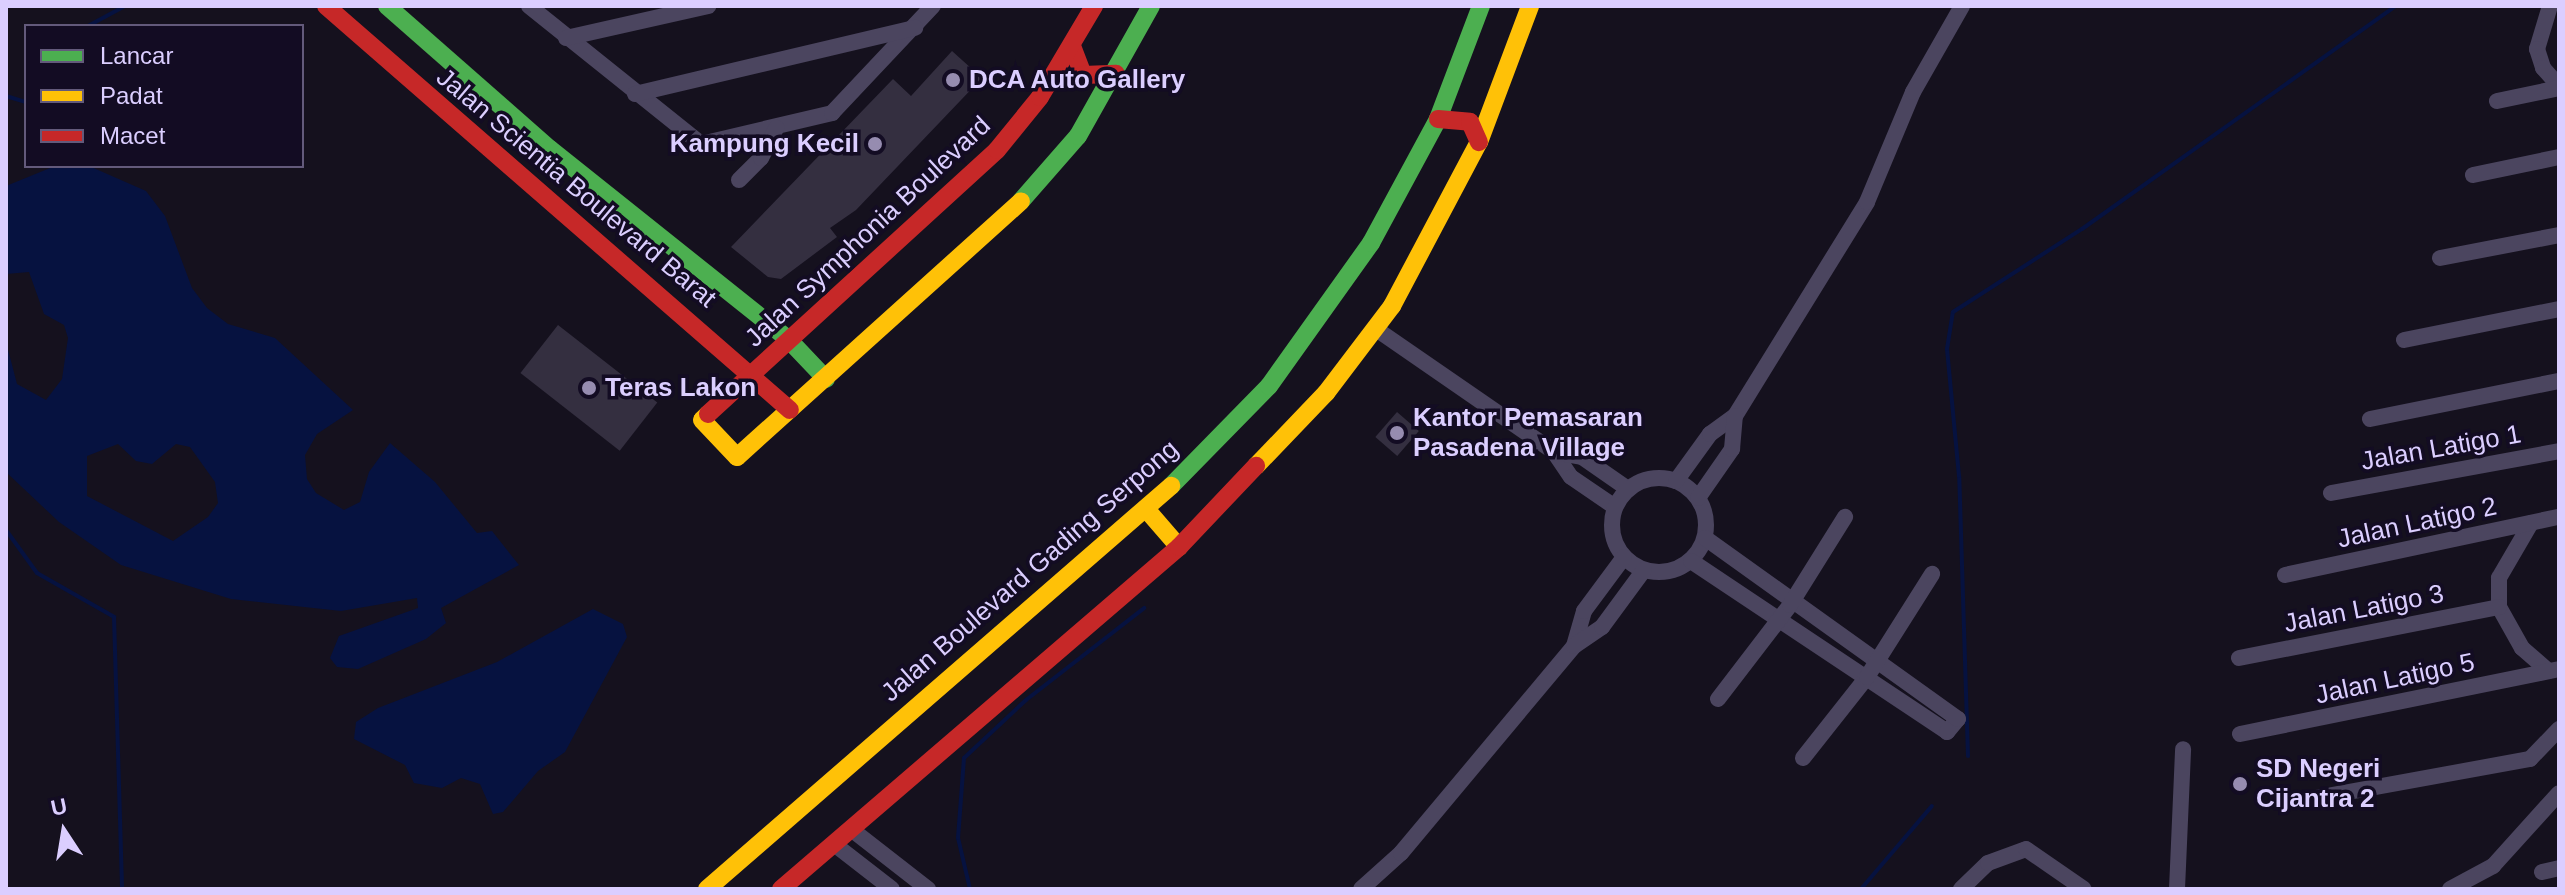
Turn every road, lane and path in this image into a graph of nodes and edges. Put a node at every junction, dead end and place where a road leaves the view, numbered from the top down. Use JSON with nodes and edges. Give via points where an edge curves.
{"nodes":[{"id":1,"x":326,"y":6,"type":"edge"},
{"id":2,"x":387,"y":6,"type":"edge"},
{"id":3,"x":529,"y":6,"type":"edge"},
{"id":4,"x":708,"y":6,"type":"edge"},
{"id":5,"x":933,"y":6,"type":"edge"},
{"id":6,"x":1094,"y":6,"type":"edge"},
{"id":7,"x":1151,"y":6,"type":"edge"},
{"id":8,"x":1481,"y":6,"type":"edge"},
{"id":9,"x":1530,"y":6,"type":"edge"},
{"id":10,"x":1962,"y":6,"type":"edge"},
{"id":11,"x":2550,"y":6,"type":"edge"},
{"id":12,"x":917,"y":28,"type":"junction"},
{"id":13,"x":566,"y":38,"type":"junction"},
{"id":14,"x":1072,"y":46,"type":"junction"},
{"id":15,"x":1116,"y":74,"type":"junction"},
{"id":16,"x":1457,"y":75,"type":"junction"},
{"id":17,"x":2559,"y":87,"type":"edge"},
{"id":18,"x":1499,"y":88,"type":"junction"},
{"id":19,"x":635,"y":94,"type":"junction"},
{"id":20,"x":2497,"y":101,"type":"dead end"},
{"id":21,"x":1438,"y":119,"type":"junction"},
{"id":22,"x":776,"y":128,"type":"junction"},
{"id":23,"x":1479,"y":142,"type":"junction"},
{"id":24,"x":2559,"y":157,"type":"edge"},
{"id":25,"x":2473,"y":175,"type":"dead end"},
{"id":26,"x":739,"y":180,"type":"dead end"},
{"id":27,"x":2559,"y":235,"type":"edge"},
{"id":28,"x":2440,"y":258,"type":"dead end"},
{"id":29,"x":2559,"y":309,"type":"edge"},
{"id":30,"x":1376,"y":329,"type":"junction"},
{"id":31,"x":788,"y":339,"type":"junction"},
{"id":32,"x":2404,"y":340,"type":"dead end"},
{"id":33,"x":754,"y":374,"type":"junction"},
{"id":34,"x":826,"y":379,"type":"junction"},
{"id":35,"x":2559,"y":381,"type":"edge"},
{"id":36,"x":790,"y":410,"type":"junction"},
{"id":37,"x":1735,"y":416,"type":"junction"},
{"id":38,"x":2370,"y":419,"type":"dead end"},
{"id":39,"x":2559,"y":451,"type":"edge"},
{"id":40,"x":1554,"y":452,"type":"junction"},
{"id":41,"x":1676,"y":481,"type":"junction"},
{"id":42,"x":1628,"y":489,"type":"junction"},
{"id":43,"x":2331,"y":493,"type":"dead end"},
{"id":44,"x":1698,"y":498,"type":"junction"},
{"id":45,"x":1615,"y":507,"type":"junction"},
{"id":46,"x":1147,"y":510,"type":"junction"},
{"id":47,"x":1845,"y":517,"type":"dead end"},
{"id":48,"x":2559,"y":517,"type":"edge"},
{"id":49,"x":2531,"y":523,"type":"junction"},
{"id":50,"x":1705,"y":538,"type":"junction"},
{"id":51,"x":1179,"y":547,"type":"junction"},
{"id":52,"x":1624,"y":557,"type":"junction"},
{"id":53,"x":1691,"y":561,"type":"junction"},
{"id":54,"x":1644,"y":570,"type":"junction"},
{"id":55,"x":1932,"y":574,"type":"dead end"},
{"id":56,"x":2285,"y":575,"type":"dead end"},
{"id":57,"x":2499,"y":607,"type":"junction"},
{"id":58,"x":1785,"y":611,"type":"junction"},
{"id":59,"x":1574,"y":646,"type":"junction"},
{"id":60,"x":2239,"y":658,"type":"dead end"},
{"id":61,"x":1872,"y":670,"type":"junction"},
{"id":62,"x":2554,"y":670,"type":"edge"},
{"id":63,"x":1718,"y":699,"type":"dead end"},
{"id":64,"x":1952,"y":726,"type":"dead end"},
{"id":65,"x":2559,"y":729,"type":"edge"},
{"id":66,"x":2240,"y":734,"type":"dead end"},
{"id":67,"x":2183,"y":749,"type":"dead end"},
{"id":68,"x":1803,"y":758,"type":"dead end"},
{"id":69,"x":2559,"y":793,"type":"edge"},
{"id":70,"x":2299,"y":801,"type":"dead end"},
{"id":71,"x":851,"y":829,"type":"junction"},
{"id":72,"x":834,"y":844,"type":"junction"},
{"id":73,"x":2559,"y":868,"type":"edge"},
{"id":74,"x":2542,"y":872,"type":"dead end"},
{"id":75,"x":707,"y":889,"type":"edge"},
{"id":76,"x":781,"y":889,"type":"edge"},
{"id":77,"x":892,"y":889,"type":"edge"},
{"id":78,"x":928,"y":889,"type":"edge"},
{"id":79,"x":1361,"y":889,"type":"edge"},
{"id":80,"x":1961,"y":889,"type":"edge"},
{"id":81,"x":2084,"y":889,"type":"edge"},
{"id":82,"x":2177,"y":889,"type":"edge"},
{"id":83,"x":2450,"y":889,"type":"edge"}],
"edges":[{"from":1,"to":33,"type":"main road","name":"Jalan Scientia Boulevard Barat"},
{"from":2,"to":31,"type":"main road","name":"Jalan Scientia Boulevard Barat","via":[[550,149]]},
{"from":3,"to":13,"type":"street"},
{"from":4,"to":13,"type":"street"},
{"from":5,"to":12,"type":"street"},
{"from":6,"to":14,"type":"main road","name":"Jalan Symphonia Boulevard"},
{"from":7,"to":15,"type":"main road"},
{"from":8,"to":16,"type":"main road","name":"Jalan Boulevard Gading Serpong"},
{"from":9,"to":18,"type":"main road"},
{"from":10,"to":37,"type":"street","via":[[1913,92],[1867,202]]},
{"from":11,"to":17,"type":"street","via":[[2537,49],[2543,68]]},
{"from":12,"to":19,"type":"street"},
{"from":12,"to":22,"type":"street","via":[[832,113]]},
{"from":13,"to":19,"type":"street"},
{"from":14,"to":15,"type":"main road","via":[[1083,75]]},
{"from":14,"to":31,"type":"main road","name":"Jalan Symphonia Boulevard","via":[[997,150]]},
{"from":15,"to":34,"type":"main road","via":[[1078,136],[1030,192]]},
{"from":16,"to":18,"type":"main road","via":[[1475,91]]},
{"from":16,"to":21,"type":"main road","name":"Jalan Boulevard Gading Serpong"},
{"from":17,"to":20,"type":"street"},
{"from":18,"to":23,"type":"main road"},
{"from":19,"to":22,"type":"street","via":[[701,144]]},
{"from":21,"to":23,"type":"main road","via":[[1470,122]]},
{"from":21,"to":46,"type":"main road","name":"Jalan Boulevard Gading Serpong","via":[[1326,314],[1269,386]]},
{"from":22,"to":26,"type":"street","via":[[761,158]]},
{"from":23,"to":30,"type":"main road","via":[[1438,226]]},
{"from":24,"to":25,"type":"street"},
{"from":27,"to":28,"type":"street"},
{"from":29,"to":32,"type":"street"},
{"from":30,"to":40,"type":"street"},
{"from":30,"to":51,"type":"main road","via":[[1254,475]]},
{"from":31,"to":33,"type":"main road","name":"Jalan Symphonia Boulevard"},
{"from":31,"to":34,"type":"main road","name":"Jalan Scientia Boulevard Barat"},
{"from":33,"to":36,"type":"main road","name":"Jalan Scientia Boulevard Barat"},
{"from":33,"to":36,"type":"main road","name":"Jalan Symphonia Boulevard","via":[[702,420],[737,457]]},
{"from":34,"to":36,"type":"main road"},
{"from":35,"to":38,"type":"street"},
{"from":37,"to":41,"type":"street","via":[[1710,434]]},
{"from":37,"to":44,"type":"street","via":[[1732,449]]},
{"from":39,"to":43,"type":"street","name":"Jalan Latigo 1"},
{"from":40,"to":42,"type":"street","via":[[1582,457]]},
{"from":40,"to":45,"type":"street","via":[[1571,477]]},
{"from":41,"to":42,"type":"street","via":[[1654,478]]},
{"from":41,"to":44,"type":"street"},
{"from":42,"to":45,"type":"street"},
{"from":44,"to":50,"type":"street"},
{"from":45,"to":52,"type":"street","via":[[1612,533]]},
{"from":46,"to":51,"type":"main road"},
{"from":46,"to":75,"type":"main road","name":"Jalan Boulevard Gading Serpong"},
{"from":47,"to":58,"type":"street"},
{"from":48,"to":49,"type":"street","name":"Jalan Latigo 2"},
{"from":49,"to":56,"type":"street","name":"Jalan Latigo 2"},
{"from":49,"to":57,"type":"street","via":[[2499,578]]},
{"from":50,"to":53,"type":"street"},
{"from":50,"to":58,"type":"street"},
{"from":51,"to":71,"type":"main road"},
{"from":52,"to":54,"type":"street"},
{"from":52,"to":59,"type":"street","via":[[1584,611]]},
{"from":53,"to":54,"type":"street","via":[[1664,572]]},
{"from":53,"to":58,"type":"street"},
{"from":54,"to":59,"type":"street","via":[[1602,627]]},
{"from":55,"to":61,"type":"street"},
{"from":57,"to":60,"type":"street","name":"Jalan Latigo 3"},
{"from":57,"to":62,"type":"street","via":[[2522,648]]},
{"from":58,"to":61,"type":"street"},
{"from":58,"to":63,"type":"street"},
{"from":59,"to":79,"type":"street","via":[[1401,853]]},
{"from":61,"to":64,"type":"street"},
{"from":61,"to":68,"type":"street"},
{"from":62,"to":66,"type":"street","name":"Jalan Latigo 5"},
{"from":65,"to":70,"type":"street","via":[[2530,759]]},
{"from":67,"to":82,"type":"street"},
{"from":69,"to":83,"type":"street","via":[[2493,866]]},
{"from":71,"to":72,"type":"main road"},
{"from":71,"to":78,"type":"street"},
{"from":72,"to":76,"type":"main road"},
{"from":72,"to":77,"type":"street"},
{"from":73,"to":74,"type":"street"},
{"from":80,"to":81,"type":"street","via":[[1988,863],[2026,849]]}]}
